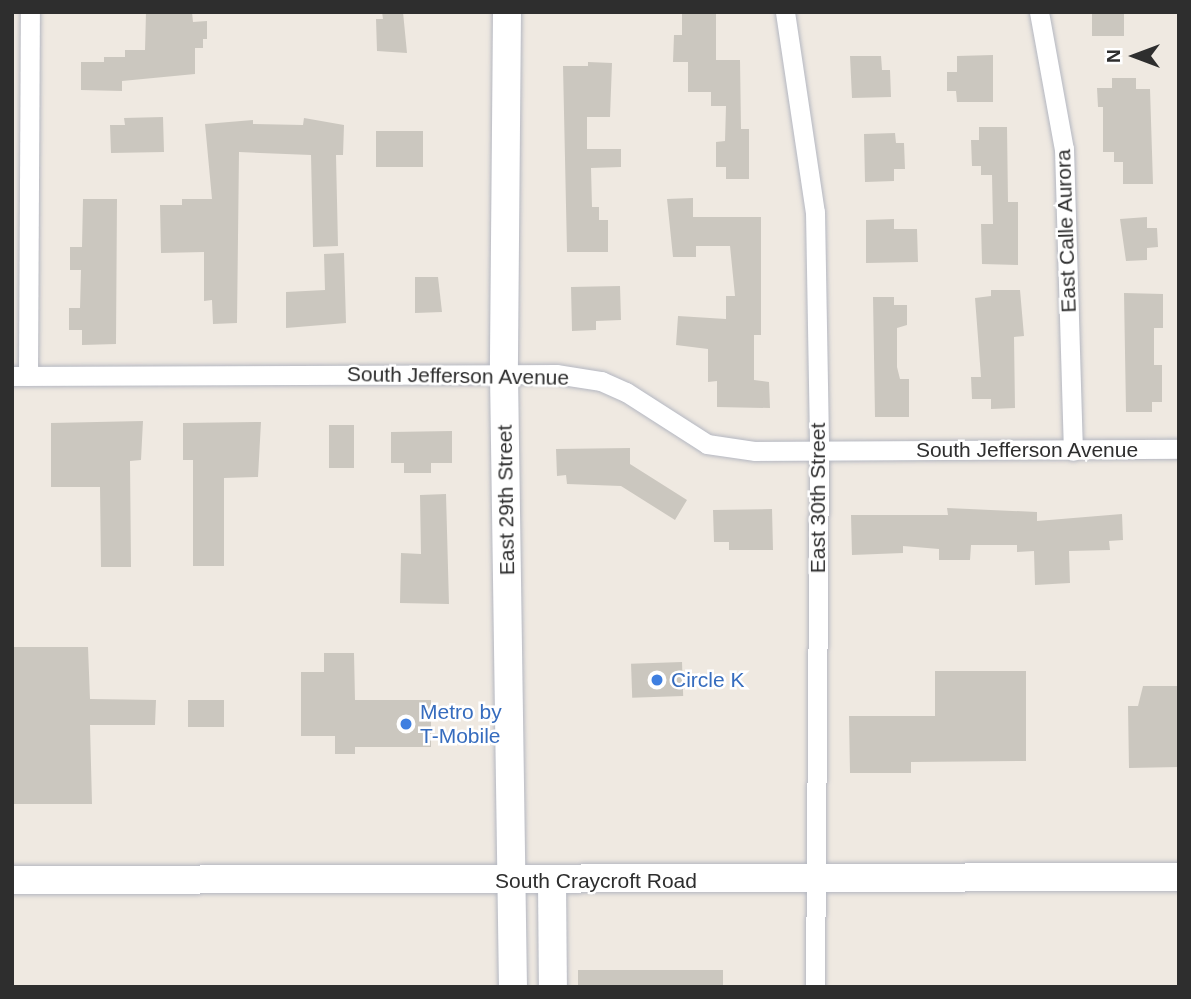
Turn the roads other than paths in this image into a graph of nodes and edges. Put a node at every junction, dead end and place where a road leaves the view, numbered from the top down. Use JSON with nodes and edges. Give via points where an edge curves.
{"nodes":[{"id":1,"x":30,"y":12,"type":"edge"},
{"id":2,"x":507,"y":12,"type":"edge"},
{"id":3,"x":785,"y":12,"type":"edge"},
{"id":4,"x":1039,"y":12,"type":"edge"},
{"id":5,"x":504,"y":375,"type":"junction"},
{"id":6,"x":20,"y":376,"type":"edge"},
{"id":7,"x":1179,"y":449,"type":"edge"},
{"id":8,"x":819,"y":451,"type":"junction"},
{"id":9,"x":1073,"y":451,"type":"junction"},
{"id":10,"x":1179,"y":877,"type":"edge"},
{"id":11,"x":12,"y":880,"type":"edge"},
{"id":12,"x":816,"y":880,"type":"junction"},
{"id":13,"x":511,"y":882,"type":"junction"},
{"id":14,"x":552,"y":882,"type":"junction"},
{"id":15,"x":513,"y":987,"type":"edge"},
{"id":16,"x":553,"y":987,"type":"edge"},
{"id":17,"x":816,"y":987,"type":"edge"}],
"edges":[{"from":1,"to":6,"type":"street"},
{"from":2,"to":5,"type":"main road","name":"East 29th Street"},
{"from":3,"to":8,"type":"street","name":"East 30th Street","via":[[815,212]]},
{"from":4,"to":9,"type":"street","name":"East Calle Aurora","via":[[1064,149]]},
{"from":5,"to":6,"type":"street","name":"South Jefferson Avenue"},
{"from":5,"to":8,"type":"street","name":"South Jefferson Avenue","via":[[559,374],[601,380],[707,444],[755,451]]},
{"from":5,"to":13,"type":"main road","name":"East 29th Street"},
{"from":7,"to":9,"type":"street","name":"South Jefferson Avenue"},
{"from":8,"to":9,"type":"street","name":"South Jefferson Avenue"},
{"from":8,"to":12,"type":"street","name":"East 30th Street"},
{"from":10,"to":12,"type":"main road","name":"South Craycroft Road"},
{"from":11,"to":13,"type":"main road","name":"South Craycroft Road"},
{"from":12,"to":14,"type":"main road","name":"South Craycroft Road"},
{"from":12,"to":17,"type":"street","name":"East 30th Street"},
{"from":13,"to":14,"type":"main road","name":"South Craycroft Road"},
{"from":13,"to":15,"type":"main road","name":"East 29th Street"},
{"from":14,"to":16,"type":"main road"}]}
